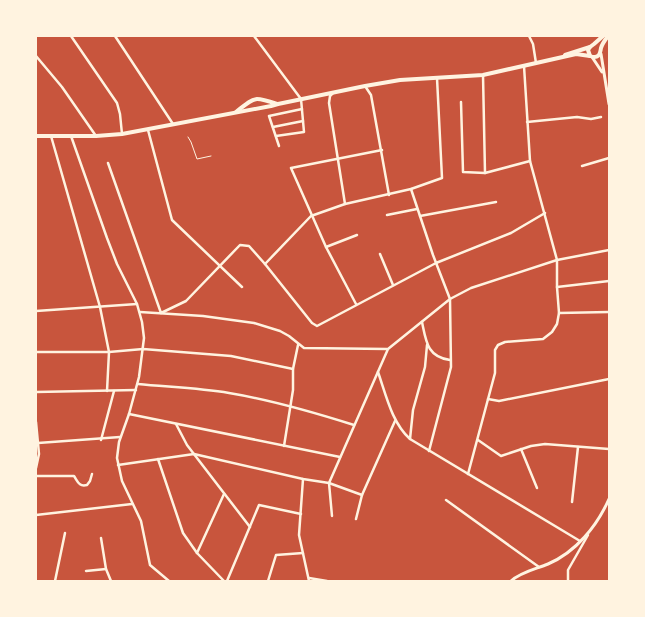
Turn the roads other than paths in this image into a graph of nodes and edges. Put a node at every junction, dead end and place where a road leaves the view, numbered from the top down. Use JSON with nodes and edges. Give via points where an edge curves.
{"nodes":[{"id":1,"x":71,"y":36,"type":"edge"},
{"id":2,"x":115,"y":36,"type":"edge"},
{"id":3,"x":254,"y":36,"type":"edge"},
{"id":4,"x":529,"y":36,"type":"edge"},
{"id":5,"x":603,"y":36,"type":"edge"},
{"id":6,"x":608,"y":36,"type":"edge"},
{"id":7,"x":592,"y":46,"type":"junction"},
{"id":8,"x":601,"y":52,"type":"junction"},
{"id":9,"x":36,"y":55,"type":"edge"},
{"id":10,"x":591,"y":56,"type":"junction"},
{"id":11,"x":561,"y":58,"type":"junction"},
{"id":12,"x":536,"y":63,"type":"junction"},
{"id":13,"x":524,"y":66,"type":"junction"},
{"id":14,"x":609,"y":73,"type":"edge"},
{"id":15,"x":603,"y":74,"type":"junction"},
{"id":16,"x":483,"y":75,"type":"junction"},
{"id":17,"x":436,"y":78,"type":"junction"},
{"id":18,"x":607,"y":84,"type":"edge"},
{"id":19,"x":365,"y":86,"type":"junction"},
{"id":20,"x":333,"y":93,"type":"junction"},
{"id":21,"x":262,"y":98,"type":"junction"},
{"id":22,"x":301,"y":99,"type":"junction"},
{"id":23,"x":249,"y":102,"type":"junction"},
{"id":24,"x":461,"y":102,"type":"dead end"},
{"id":25,"x":278,"y":104,"type":"junction"},
{"id":26,"x":609,"y":104,"type":"edge"},
{"id":27,"x":261,"y":108,"type":"junction"},
{"id":28,"x":253,"y":109,"type":"junction"},
{"id":29,"x":302,"y":109,"type":"junction"},
{"id":30,"x":234,"y":113,"type":"junction"},
{"id":31,"x":601,"y":117,"type":"dead end"},
{"id":32,"x":303,"y":120,"type":"junction"},
{"id":33,"x":527,"y":122,"type":"junction"},
{"id":34,"x":174,"y":125,"type":"junction"},
{"id":35,"x":273,"y":126,"type":"junction"},
{"id":36,"x":148,"y":130,"type":"junction"},
{"id":37,"x":122,"y":134,"type":"junction"},
{"id":38,"x":36,"y":136,"type":"edge"},
{"id":39,"x":51,"y":136,"type":"junction"},
{"id":40,"x":71,"y":136,"type":"junction"},
{"id":41,"x":96,"y":136,"type":"junction"},
{"id":42,"x":276,"y":136,"type":"junction"},
{"id":43,"x":188,"y":137,"type":"dead end"},
{"id":44,"x":279,"y":146,"type":"dead end"},
{"id":45,"x":382,"y":150,"type":"junction"},
{"id":46,"x":211,"y":156,"type":"dead end"},
{"id":47,"x":609,"y":158,"type":"edge"},
{"id":48,"x":337,"y":160,"type":"junction"},
{"id":49,"x":530,"y":160,"type":"junction"},
{"id":50,"x":108,"y":163,"type":"dead end"},
{"id":51,"x":582,"y":166,"type":"dead end"},
{"id":52,"x":485,"y":173,"type":"junction"},
{"id":53,"x":411,"y":189,"type":"junction"},
{"id":54,"x":389,"y":195,"type":"junction"},
{"id":55,"x":496,"y":202,"type":"dead end"},
{"id":56,"x":345,"y":204,"type":"junction"},
{"id":57,"x":418,"y":209,"type":"junction"},
{"id":58,"x":545,"y":213,"type":"junction"},
{"id":59,"x":387,"y":215,"type":"dead end"},
{"id":60,"x":311,"y":216,"type":"junction"},
{"id":61,"x":420,"y":216,"type":"junction"},
{"id":62,"x":356,"y":235,"type":"dead end"},
{"id":63,"x":326,"y":247,"type":"junction"},
{"id":64,"x":609,"y":250,"type":"edge"},
{"id":65,"x":380,"y":254,"type":"dead end"},
{"id":66,"x":557,"y":260,"type":"junction"},
{"id":67,"x":436,"y":263,"type":"junction"},
{"id":68,"x":265,"y":264,"type":"junction"},
{"id":69,"x":220,"y":266,"type":"junction"},
{"id":70,"x":609,"y":281,"type":"edge"},
{"id":71,"x":393,"y":285,"type":"junction"},
{"id":72,"x":242,"y":287,"type":"dead end"},
{"id":73,"x":557,"y":287,"type":"junction"},
{"id":74,"x":450,"y":299,"type":"junction"},
{"id":75,"x":137,"y":304,"type":"junction"},
{"id":76,"x":356,"y":304,"type":"junction"},
{"id":77,"x":100,"y":307,"type":"junction"},
{"id":78,"x":36,"y":311,"type":"edge"},
{"id":79,"x":140,"y":312,"type":"junction"},
{"id":80,"x":161,"y":312,"type":"junction"},
{"id":81,"x":559,"y":312,"type":"junction"},
{"id":82,"x":609,"y":312,"type":"edge"},
{"id":83,"x":422,"y":322,"type":"junction"},
{"id":84,"x":298,"y":344,"type":"junction"},
{"id":85,"x":427,"y":345,"type":"junction"},
{"id":86,"x":388,"y":348,"type":"junction"},
{"id":87,"x":143,"y":349,"type":"junction"},
{"id":88,"x":36,"y":352,"type":"edge"},
{"id":89,"x":110,"y":352,"type":"junction"},
{"id":90,"x":450,"y":360,"type":"junction"},
{"id":91,"x":293,"y":369,"type":"junction"},
{"id":92,"x":377,"y":372,"type":"junction"},
{"id":93,"x":609,"y":379,"type":"edge"},
{"id":94,"x":138,"y":384,"type":"junction"},
{"id":95,"x":136,"y":390,"type":"junction"},
{"id":96,"x":107,"y":391,"type":"junction"},
{"id":97,"x":114,"y":391,"type":"junction"},
{"id":98,"x":36,"y":392,"type":"edge"},
{"id":99,"x":488,"y":399,"type":"junction"},
{"id":100,"x":290,"y":407,"type":"junction"},
{"id":101,"x":129,"y":414,"type":"junction"},
{"id":102,"x":395,"y":421,"type":"junction"},
{"id":103,"x":36,"y":422,"type":"edge"},
{"id":104,"x":176,"y":423,"type":"junction"},
{"id":105,"x":354,"y":425,"type":"junction"},
{"id":106,"x":120,"y":437,"type":"junction"},
{"id":107,"x":410,"y":439,"type":"junction"},
{"id":108,"x":101,"y":440,"type":"junction"},
{"id":109,"x":478,"y":440,"type":"junction"},
{"id":110,"x":38,"y":443,"type":"junction"},
{"id":111,"x":284,"y":446,"type":"junction"},
{"id":112,"x":578,"y":447,"type":"junction"},
{"id":113,"x":521,"y":449,"type":"junction"},
{"id":114,"x":609,"y":449,"type":"edge"},
{"id":115,"x":429,"y":450,"type":"junction"},
{"id":116,"x":194,"y":454,"type":"junction"},
{"id":117,"x":340,"y":457,"type":"junction"},
{"id":118,"x":158,"y":459,"type":"junction"},
{"id":119,"x":118,"y":465,"type":"junction"},
{"id":120,"x":36,"y":468,"type":"edge"},
{"id":121,"x":92,"y":474,"type":"dead end"},
{"id":122,"x":468,"y":474,"type":"junction"},
{"id":123,"x":36,"y":476,"type":"edge"},
{"id":124,"x":303,"y":479,"type":"junction"},
{"id":125,"x":329,"y":483,"type":"junction"},
{"id":126,"x":537,"y":488,"type":"dead end"},
{"id":127,"x":224,"y":494,"type":"junction"},
{"id":128,"x":362,"y":495,"type":"junction"},
{"id":129,"x":609,"y":499,"type":"edge"},
{"id":130,"x":446,"y":500,"type":"dead end"},
{"id":131,"x":572,"y":502,"type":"dead end"},
{"id":132,"x":132,"y":504,"type":"junction"},
{"id":133,"x":301,"y":514,"type":"junction"},
{"id":134,"x":36,"y":515,"type":"edge"},
{"id":135,"x":332,"y":516,"type":"dead end"},
{"id":136,"x":356,"y":519,"type":"dead end"},
{"id":137,"x":250,"y":527,"type":"junction"},
{"id":138,"x":590,"y":531,"type":"junction"},
{"id":139,"x":65,"y":533,"type":"dead end"},
{"id":140,"x":101,"y":538,"type":"dead end"},
{"id":141,"x":580,"y":540,"type":"junction"},
{"id":142,"x":197,"y":553,"type":"junction"},
{"id":143,"x":303,"y":553,"type":"junction"},
{"id":144,"x":539,"y":567,"type":"junction"},
{"id":145,"x":106,"y":569,"type":"junction"},
{"id":146,"x":86,"y":571,"type":"dead end"},
{"id":147,"x":165,"y":577,"type":"junction"},
{"id":148,"x":309,"y":580,"type":"edge"},
{"id":149,"x":55,"y":581,"type":"edge"},
{"id":150,"x":110,"y":581,"type":"edge"},
{"id":151,"x":162,"y":581,"type":"edge"},
{"id":152,"x":169,"y":581,"type":"edge"},
{"id":153,"x":226,"y":581,"type":"edge"},
{"id":154,"x":268,"y":581,"type":"edge"},
{"id":155,"x":327,"y":581,"type":"edge"},
{"id":156,"x":511,"y":581,"type":"edge"},
{"id":157,"x":568,"y":581,"type":"edge"}],
"edges":[{"from":1,"to":37,"type":"street","via":[[117,103]]},
{"from":2,"to":34,"type":"street"},
{"from":3,"to":22,"type":"street"},
{"from":4,"to":12,"type":"street"},
{"from":5,"to":7,"type":"main road"},
{"from":6,"to":8,"type":"main road"},
{"from":7,"to":8,"type":"main road","via":[[598,46]]},
{"from":7,"to":10,"type":"main road","via":[[588,50]]},
{"from":7,"to":11,"type":"main road"},
{"from":8,"to":10,"type":"main road","via":[[596,57]]},
{"from":8,"to":15,"type":"street"},
{"from":9,"to":41,"type":"street"},
{"from":10,"to":11,"type":"main road","via":[[576,54]]},
{"from":10,"to":15,"type":"street"},
{"from":11,"to":12,"type":"main road"},
{"from":12,"to":13,"type":"main road"},
{"from":13,"to":16,"type":"main road"},
{"from":13,"to":33,"type":"street"},
{"from":14,"to":15,"type":"street"},
{"from":15,"to":18,"type":"street"},
{"from":16,"to":17,"type":"main road"},
{"from":16,"to":52,"type":"street"},
{"from":17,"to":19,"type":"main road","via":[[400,80]]},
{"from":17,"to":53,"type":"street","via":[[442,178]]},
{"from":18,"to":26,"type":"street"},
{"from":19,"to":20,"type":"main road"},
{"from":19,"to":45,"type":"street","via":[[370,95]]},
{"from":20,"to":22,"type":"main road"},
{"from":20,"to":48,"type":"street","via":[[329,103]]},
{"from":21,"to":23,"type":"main road"},
{"from":21,"to":25,"type":"main road"},
{"from":21,"to":27,"type":"main road","via":[[265,104]]},
{"from":22,"to":25,"type":"main road"},
{"from":22,"to":29,"type":"street"},
{"from":23,"to":28,"type":"main road","via":[[249,107]]},
{"from":23,"to":30,"type":"main road"},
{"from":24,"to":52,"type":"street","via":[[464,172]]},
{"from":25,"to":27,"type":"main road"},
{"from":27,"to":28,"type":"main road"},
{"from":28,"to":30,"type":"main road"},
{"from":29,"to":32,"type":"street"},
{"from":29,"to":35,"type":"street","via":[[269,116]]},
{"from":30,"to":34,"type":"main road"},
{"from":31,"to":33,"type":"street"},
{"from":32,"to":35,"type":"street"},
{"from":32,"to":42,"type":"street","via":[[304,132]]},
{"from":33,"to":49,"type":"street"},
{"from":34,"to":36,"type":"main road"},
{"from":35,"to":42,"type":"street"},
{"from":36,"to":37,"type":"main road"},
{"from":36,"to":69,"type":"street","via":[[172,220]]},
{"from":37,"to":41,"type":"main road"},
{"from":38,"to":39,"type":"main road"},
{"from":39,"to":40,"type":"main road"},
{"from":39,"to":77,"type":"street"},
{"from":40,"to":41,"type":"main road"},
{"from":40,"to":75,"type":"street","via":[[117,264]]},
{"from":42,"to":44,"type":"street"},
{"from":43,"to":46,"type":"lane","via":[[198,160]]},
{"from":45,"to":48,"type":"street"},
{"from":45,"to":54,"type":"street"},
{"from":47,"to":51,"type":"street"},
{"from":48,"to":56,"type":"street"},
{"from":48,"to":60,"type":"street","via":[[291,168]]},
{"from":49,"to":52,"type":"street"},
{"from":49,"to":58,"type":"street"},
{"from":50,"to":80,"type":"street"},
{"from":53,"to":54,"type":"street"},
{"from":53,"to":57,"type":"street"},
{"from":54,"to":56,"type":"street"},
{"from":55,"to":61,"type":"street"},
{"from":56,"to":60,"type":"street"},
{"from":57,"to":59,"type":"street"},
{"from":57,"to":61,"type":"street"},
{"from":58,"to":66,"type":"street"},
{"from":58,"to":67,"type":"street","via":[[511,233]]},
{"from":60,"to":63,"type":"street"},
{"from":60,"to":68,"type":"street"},
{"from":61,"to":67,"type":"street"},
{"from":62,"to":63,"type":"street"},
{"from":63,"to":76,"type":"street"},
{"from":64,"to":66,"type":"street"},
{"from":65,"to":71,"type":"street"},
{"from":66,"to":73,"type":"street"},
{"from":66,"to":74,"type":"street","via":[[471,288]]},
{"from":67,"to":71,"type":"street"},
{"from":67,"to":74,"type":"street"},
{"from":68,"to":69,"type":"street","via":[[249,246],[240,245]]},
{"from":68,"to":76,"type":"street","via":[[315,325]]},
{"from":69,"to":72,"type":"street"},
{"from":69,"to":80,"type":"street","via":[[186,301]]},
{"from":70,"to":73,"type":"street"},
{"from":71,"to":76,"type":"street"},
{"from":73,"to":81,"type":"street"},
{"from":74,"to":83,"type":"street"},
{"from":74,"to":90,"type":"street"},
{"from":75,"to":77,"type":"street"},
{"from":75,"to":79,"type":"street"},
{"from":77,"to":78,"type":"street"},
{"from":77,"to":89,"type":"street"},
{"from":79,"to":80,"type":"street"},
{"from":79,"to":87,"type":"street","via":[[144,334]]},
{"from":80,"to":84,"type":"street","via":[[254,323],[280,331]]},
{"from":81,"to":82,"type":"street"},
{"from":81,"to":99,"type":"street","via":[[557,324],[552,332],[542,339],[505,342],[498,345],[495,350],[495,373]]},
{"from":83,"to":85,"type":"street"},
{"from":83,"to":86,"type":"street"},
{"from":84,"to":86,"type":"street","via":[[307,348]]},
{"from":84,"to":91,"type":"street"},
{"from":85,"to":90,"type":"street","via":[[437,357]]},
{"from":85,"to":107,"type":"street","via":[[425,366],[413,410]]},
{"from":86,"to":92,"type":"street"},
{"from":87,"to":89,"type":"street"},
{"from":87,"to":91,"type":"street","via":[[231,356]]},
{"from":87,"to":94,"type":"street"},
{"from":88,"to":89,"type":"street"},
{"from":89,"to":96,"type":"street"},
{"from":90,"to":115,"type":"street"},
{"from":91,"to":100,"type":"street"},
{"from":92,"to":102,"type":"street"},
{"from":92,"to":105,"type":"street"},
{"from":93,"to":99,"type":"street","via":[[499,400]]},
{"from":94,"to":95,"type":"street"},
{"from":94,"to":100,"type":"street","via":[[216,391]]},
{"from":95,"to":97,"type":"street"},
{"from":95,"to":101,"type":"street"},
{"from":96,"to":97,"type":"street"},
{"from":96,"to":98,"type":"street"},
{"from":97,"to":108,"type":"street"},
{"from":99,"to":109,"type":"street"},
{"from":100,"to":105,"type":"street"},
{"from":100,"to":111,"type":"street"},
{"from":101,"to":104,"type":"street"},
{"from":101,"to":106,"type":"street"},
{"from":102,"to":107,"type":"street"},
{"from":102,"to":128,"type":"street"},
{"from":103,"to":110,"type":"street"},
{"from":104,"to":111,"type":"street"},
{"from":104,"to":116,"type":"street"},
{"from":105,"to":117,"type":"street"},
{"from":106,"to":108,"type":"street"},
{"from":106,"to":119,"type":"street"},
{"from":107,"to":115,"type":"street"},
{"from":108,"to":110,"type":"street"},
{"from":109,"to":113,"type":"street","via":[[501,456]]},
{"from":109,"to":122,"type":"street"},
{"from":110,"to":120,"type":"street"},
{"from":111,"to":117,"type":"street"},
{"from":112,"to":113,"type":"street","via":[[545,444]]},
{"from":112,"to":114,"type":"street"},
{"from":112,"to":131,"type":"street"},
{"from":113,"to":126,"type":"street"},
{"from":115,"to":122,"type":"street"},
{"from":116,"to":118,"type":"street"},
{"from":116,"to":124,"type":"street"},
{"from":116,"to":127,"type":"street"},
{"from":117,"to":125,"type":"street"},
{"from":118,"to":119,"type":"street"},
{"from":118,"to":142,"type":"street","via":[[183,533]]},
{"from":119,"to":132,"type":"street"},
{"from":121,"to":123,"type":"street","via":[[90,481],[83,486],[74,476]]},
{"from":122,"to":141,"type":"street"},
{"from":124,"to":125,"type":"street"},
{"from":124,"to":133,"type":"street"},
{"from":125,"to":128,"type":"street"},
{"from":125,"to":135,"type":"street"},
{"from":127,"to":137,"type":"street"},
{"from":127,"to":142,"type":"street"},
{"from":128,"to":136,"type":"street"},
{"from":129,"to":138,"type":"street"},
{"from":130,"to":144,"type":"street"},
{"from":132,"to":134,"type":"street"},
{"from":132,"to":147,"type":"street","via":[[141,521],[150,565]]},
{"from":133,"to":137,"type":"street","via":[[258,505]]},
{"from":133,"to":143,"type":"street","via":[[299,535]]},
{"from":137,"to":153,"type":"street"},
{"from":138,"to":141,"type":"street"},
{"from":138,"to":157,"type":"street","via":[[568,570]]},
{"from":139,"to":149,"type":"street"},
{"from":140,"to":145,"type":"street"},
{"from":141,"to":144,"type":"street","via":[[561,557]]},
{"from":142,"to":153,"type":"street"},
{"from":143,"to":148,"type":"street"},
{"from":143,"to":154,"type":"street","via":[[276,556]]},
{"from":144,"to":156,"type":"street","via":[[520,574]]},
{"from":145,"to":146,"type":"street"},
{"from":145,"to":150,"type":"street"},
{"from":147,"to":151,"type":"street"},
{"from":147,"to":152,"type":"street"},
{"from":148,"to":155,"type":"street"}]}
